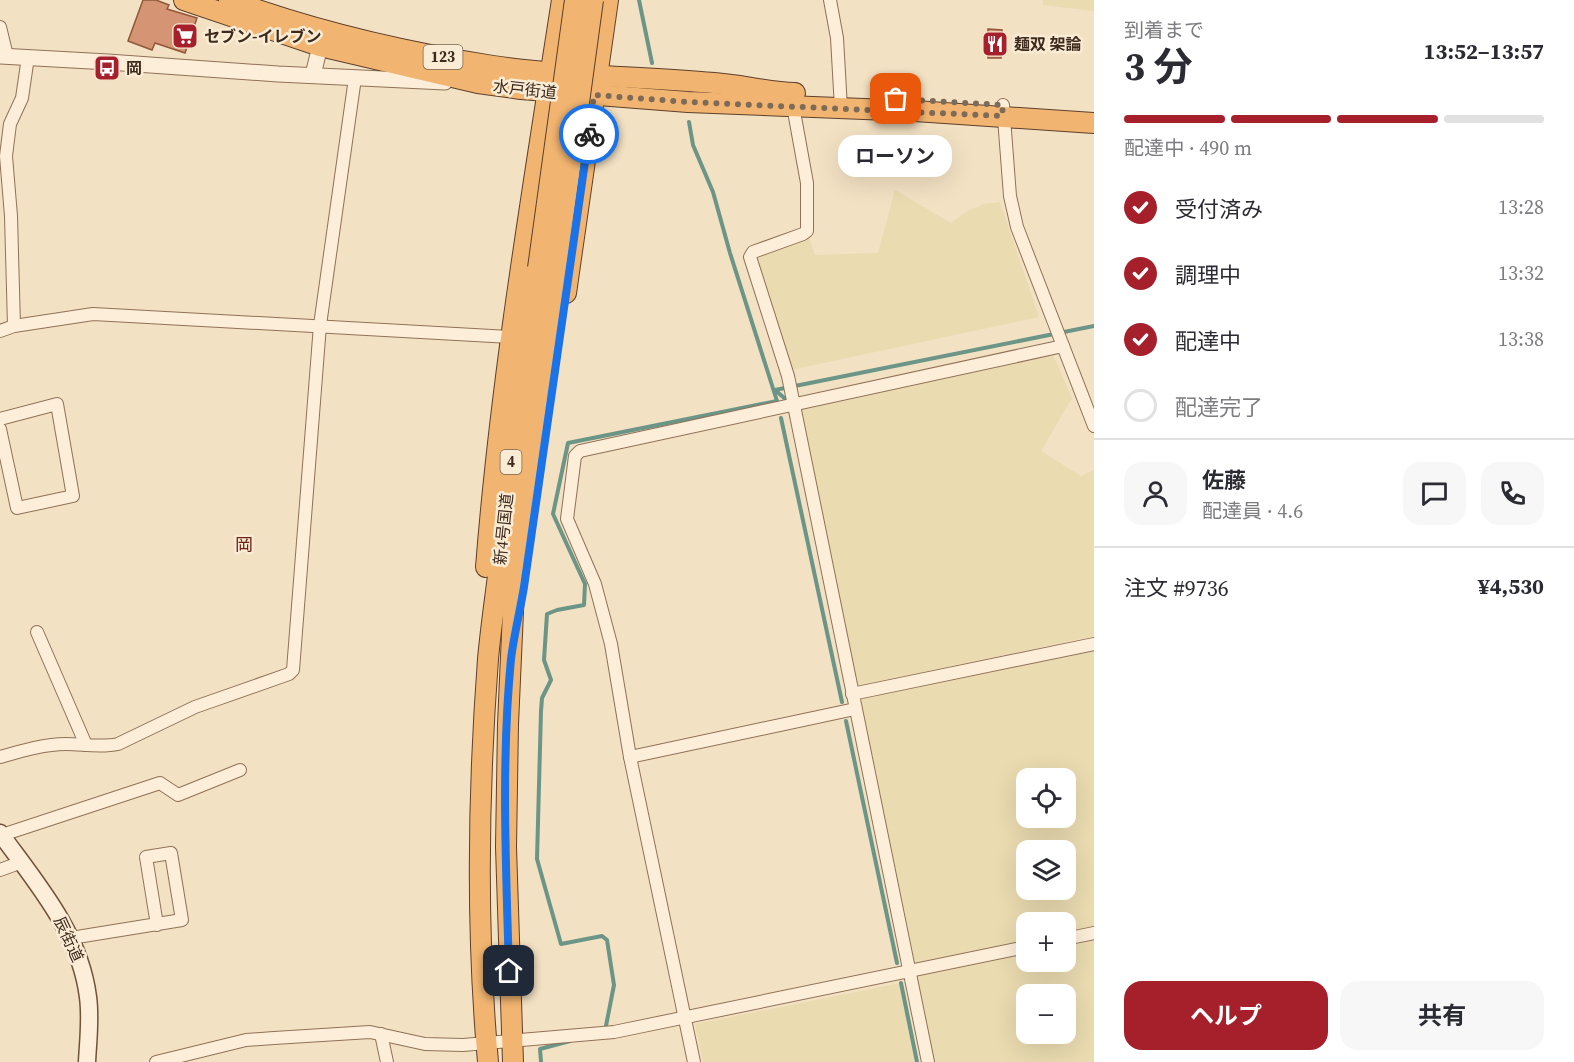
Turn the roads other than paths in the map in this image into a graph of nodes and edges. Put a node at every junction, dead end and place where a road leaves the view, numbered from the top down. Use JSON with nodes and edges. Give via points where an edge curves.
{"nodes":[{"id":1,"x":184,"y":0,"type":"edge"},
{"id":2,"x":229,"y":0,"type":"edge"},
{"id":3,"x":562,"y":0,"type":"edge"},
{"id":4,"x":575,"y":0,"type":"edge"},
{"id":5,"x":593,"y":0,"type":"edge"},
{"id":6,"x":608,"y":0,"type":"edge"},
{"id":7,"x":830,"y":0,"type":"edge"},
{"id":8,"x":0,"y":27,"type":"edge"},
{"id":9,"x":337,"y":34,"type":"junction"},
{"id":10,"x":320,"y":46,"type":"junction"},
{"id":11,"x":3,"y":56,"type":"edge"},
{"id":12,"x":28,"y":57,"type":"junction"},
{"id":13,"x":551,"y":72,"type":"junction"},
{"id":14,"x":313,"y":75,"type":"junction"},
{"id":15,"x":355,"y":78,"type":"junction"},
{"id":16,"x":478,"y":83,"type":"junction"},
{"id":17,"x":596,"y":86,"type":"junction"},
{"id":18,"x":549,"y":92,"type":"junction"},
{"id":19,"x":841,"y":102,"type":"junction"},
{"id":20,"x":794,"y":106,"type":"junction"},
{"id":21,"x":1003,"y":110,"type":"junction"},
{"id":22,"x":1094,"y":111,"type":"edge"},
{"id":23,"x":1094,"y":123,"type":"edge"},
{"id":24,"x":547,"y":269,"type":"junction"},
{"id":25,"x":320,"y":325,"type":"junction"},
{"id":26,"x":14,"y":326,"type":"junction"},
{"id":27,"x":0,"y":330,"type":"edge"},
{"id":28,"x":512,"y":337,"type":"junction"},
{"id":29,"x":1063,"y":346,"type":"junction"},
{"id":30,"x":792,"y":405,"type":"junction"},
{"id":31,"x":0,"y":419,"type":"edge"},
{"id":32,"x":1094,"y":426,"type":"edge"},
{"id":33,"x":0,"y":429,"type":"edge"},
{"id":34,"x":3,"y":451,"type":"edge"},
{"id":35,"x":37,"y":632,"type":"dead end"},
{"id":36,"x":1094,"y":644,"type":"edge"},
{"id":37,"x":489,"y":657,"type":"junction"},
{"id":38,"x":511,"y":658,"type":"junction"},
{"id":39,"x":852,"y":694,"type":"junction"},
{"id":40,"x":855,"y":709,"type":"junction"},
{"id":41,"x":86,"y":746,"type":"junction"},
{"id":42,"x":0,"y":757,"type":"edge"},
{"id":43,"x":630,"y":757,"type":"junction"},
{"id":44,"x":240,"y":770,"type":"dead end"},
{"id":45,"x":1,"y":834,"type":"edge"},
{"id":46,"x":22,"y":862,"type":"junction"},
{"id":47,"x":0,"y":870,"type":"edge"},
{"id":48,"x":157,"y":925,"type":"junction"},
{"id":49,"x":1094,"y":933,"type":"edge"},
{"id":50,"x":1076,"y":937,"type":"edge"},
{"id":51,"x":71,"y":938,"type":"junction"},
{"id":52,"x":1016,"y":949,"type":"edge"},
{"id":53,"x":909,"y":971,"type":"junction"},
{"id":54,"x":685,"y":1017,"type":"junction"},
{"id":55,"x":381,"y":1034,"type":"junction"},
{"id":56,"x":512,"y":1041,"type":"junction"},
{"id":57,"x":487,"y":1053,"type":"edge"},
{"id":58,"x":87,"y":1062,"type":"edge"},
{"id":59,"x":156,"y":1062,"type":"edge"},
{"id":60,"x":387,"y":1062,"type":"edge"},
{"id":61,"x":513,"y":1062,"type":"edge"},
{"id":62,"x":694,"y":1062,"type":"edge"},
{"id":63,"x":928,"y":1062,"type":"edge"}],
"edges":[{"from":1,"to":10,"type":"highway","name":"水戸街道","number":"123"},
{"from":2,"to":9,"type":"highway","name":"水戸街道","number":"123"},
{"from":3,"to":13,"type":"highway"},
{"from":4,"to":24,"type":"highway","name":"新4号国道","number":"4","bridge":true},
{"from":5,"to":24,"type":"highway","name":"新4号国道","number":"4","bridge":true},
{"from":6,"to":17,"type":"highway"},
{"from":7,"to":19,"type":"street"},
{"from":8,"to":11,"type":"street"},
{"from":9,"to":10,"type":"street"},
{"from":9,"to":13,"type":"highway","name":"水戸街道","number":"123","via":[[493,66]]},
{"from":10,"to":14,"type":"street"},
{"from":10,"to":16,"type":"highway","name":"水戸街道","number":"123"},
{"from":11,"to":12,"type":"street"},
{"from":12,"to":14,"type":"street"},
{"from":12,"to":26,"type":"street","via":[[22,98],[10,124],[6,156]]},
{"from":13,"to":17,"type":"highway","name":"水戸街道","number":"123"},
{"from":13,"to":18,"type":"highway"},
{"from":14,"to":15,"type":"street"},
{"from":15,"to":16,"type":"street"},
{"from":15,"to":25,"type":"street"},
{"from":16,"to":18,"type":"highway","name":"水戸街道","number":"123"},
{"from":17,"to":18,"type":"highway","name":"水戸街道","number":"123"},
{"from":17,"to":19,"type":"highway","name":"水戸街道","number":"123","via":[[715,83]]},
{"from":17,"to":20,"type":"highway","name":"水戸街道","number":"123","via":[[688,102]]},
{"from":17,"to":38,"type":"highway"},
{"from":18,"to":28,"type":"highway"},
{"from":19,"to":20,"type":"highway","name":"水戸街道","number":"123"},
{"from":19,"to":21,"type":"highway","name":"水戸街道","number":"123"},
{"from":20,"to":30,"type":"street","via":[[807,183],[807,231],[753,252],[750,257],[788,376]]},
{"from":21,"to":22,"type":"highway","name":"水戸街道","number":"123"},
{"from":21,"to":23,"type":"highway","name":"水戸街道","number":"123"},
{"from":21,"to":29,"type":"street","via":[[1010,196],[1017,227]]},
{"from":24,"to":37,"type":"highway","name":"新4号国道","number":"4","via":[[510,470]]},
{"from":24,"to":38,"type":"highway","name":"新4号国道","number":"4","via":[[514,589]]},
{"from":25,"to":26,"type":"street","via":[[93,314]]},
{"from":25,"to":28,"type":"street"},
{"from":25,"to":41,"type":"street","via":[[293,670],[195,707],[118,744]]},
{"from":26,"to":27,"type":"street"},
{"from":28,"to":37,"type":"highway","via":[[494,467],[484,587]]},
{"from":29,"to":30,"type":"street"},
{"from":29,"to":32,"type":"street"},
{"from":30,"to":39,"type":"street"},
{"from":30,"to":43,"type":"street","via":[[580,451],[574,456],[567,519],[595,584],[611,644]]},
{"from":31,"to":34,"type":"street","via":[[57,404],[73,496],[17,508]]},
{"from":33,"to":34,"type":"street"},
{"from":35,"to":41,"type":"street"},
{"from":36,"to":39,"type":"street"},
{"from":37,"to":57,"type":"highway","name":"新4号国道","number":"4","via":[[480,844]]},
{"from":38,"to":56,"type":"highway","name":"新4号国道","number":"4","via":[[506,847]]},
{"from":39,"to":40,"type":"street"},
{"from":40,"to":43,"type":"street"},
{"from":40,"to":53,"type":"street"},
{"from":41,"to":42,"type":"street","via":[[32,748]]},
{"from":43,"to":54,"type":"street"},
{"from":44,"to":45,"type":"street","via":[[178,795],[160,783]]},
{"from":45,"to":46,"type":"main road","name":"辰街道"},
{"from":46,"to":47,"type":"street"},
{"from":46,"to":51,"type":"main road","name":"辰街道"},
{"from":48,"to":48,"type":"street","via":[[182,920],[171,853],[146,857]]},
{"from":48,"to":51,"type":"street"},
{"from":49,"to":50,"type":"street"},
{"from":51,"to":58,"type":"main road","name":"辰街道","via":[[89,1000]]},
{"from":52,"to":53,"type":"street"},
{"from":53,"to":54,"type":"street"},
{"from":53,"to":63,"type":"street"},
{"from":54,"to":56,"type":"street","via":[[614,1032]]},
{"from":54,"to":62,"type":"street"},
{"from":55,"to":57,"type":"street"},
{"from":55,"to":59,"type":"street","via":[[246,1040]]},
{"from":55,"to":60,"type":"street"},
{"from":56,"to":57,"type":"street"},
{"from":56,"to":61,"type":"highway","name":"新4号国道","number":"4"}]}
